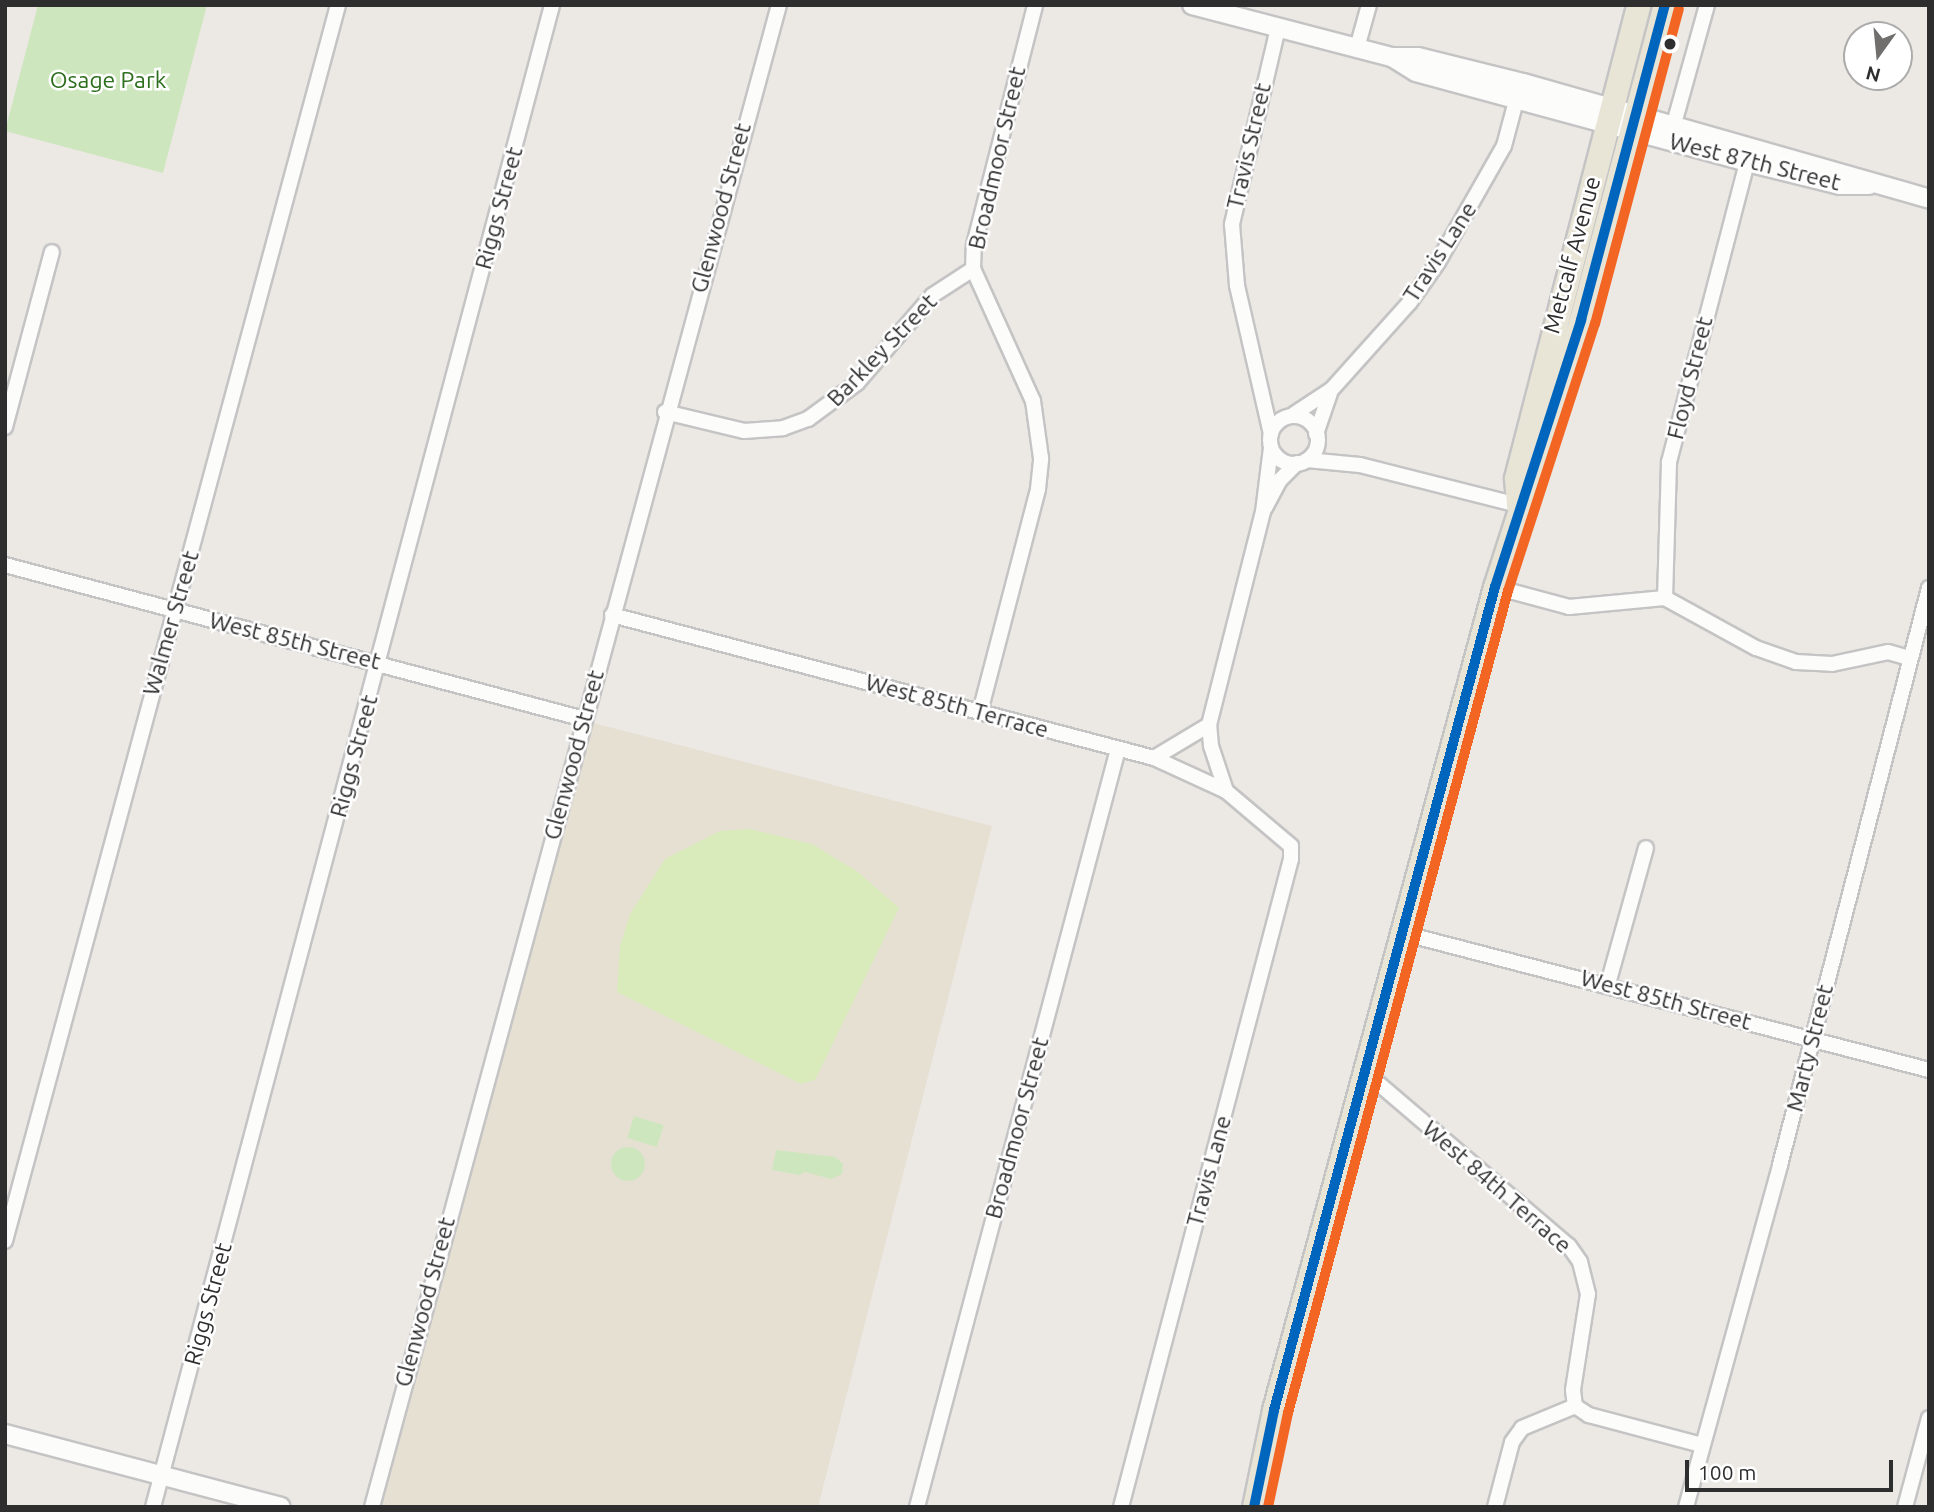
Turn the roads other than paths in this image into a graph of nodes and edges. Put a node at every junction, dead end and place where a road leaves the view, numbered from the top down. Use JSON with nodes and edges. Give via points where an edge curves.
{"nodes":[{"id":1,"x":338,"y":5,"type":"edge"},
{"id":2,"x":552,"y":5,"type":"edge"},
{"id":3,"x":779,"y":5,"type":"edge"},
{"id":4,"x":1035,"y":5,"type":"edge"},
{"id":5,"x":1192,"y":5,"type":"edge"},
{"id":6,"x":1369,"y":5,"type":"edge"},
{"id":7,"x":1638,"y":5,"type":"edge"},
{"id":8,"x":1665,"y":5,"type":"edge"},
{"id":9,"x":1707,"y":5,"type":"edge"},
{"id":10,"x":1278,"y":28,"type":"junction"},
{"id":11,"x":1357,"y":48,"type":"junction"},
{"id":12,"x":1392,"y":57,"type":"junction"},
{"id":13,"x":1517,"y":97,"type":"junction"},
{"id":14,"x":1610,"y":115,"type":"junction"},
{"id":15,"x":1634,"y":122,"type":"junction"},
{"id":16,"x":1674,"y":124,"type":"junction"},
{"id":17,"x":1747,"y":162,"type":"junction"},
{"id":18,"x":1879,"y":185,"type":"junction"},
{"id":19,"x":1929,"y":199,"type":"edge"},
{"id":20,"x":52,"y":252,"type":"dead end"},
{"id":21,"x":973,"y":269,"type":"junction"},
{"id":22,"x":1264,"y":388,"type":"junction"},
{"id":23,"x":1332,"y":389,"type":"junction"},
{"id":24,"x":665,"y":412,"type":"junction"},
{"id":25,"x":1292,"y":415,"type":"junction"},
{"id":26,"x":5,"y":427,"type":"edge"},
{"id":27,"x":1317,"y":437,"type":"junction"},
{"id":28,"x":1271,"y":441,"type":"junction"},
{"id":29,"x":1302,"y":462,"type":"junction"},
{"id":30,"x":1360,"y":465,"type":"junction"},
{"id":31,"x":1518,"y":505,"type":"junction"},
{"id":32,"x":1263,"y":512,"type":"junction"},
{"id":33,"x":5,"y":565,"type":"edge"},
{"id":34,"x":1495,"y":587,"type":"junction"},
{"id":35,"x":1929,"y":587,"type":"edge"},
{"id":36,"x":1665,"y":598,"type":"junction"},
{"id":37,"x":177,"y":611,"type":"junction"},
{"id":38,"x":612,"y":615,"type":"junction"},
{"id":39,"x":1923,"y":630,"type":"edge"},
{"id":40,"x":1909,"y":658,"type":"junction"},
{"id":41,"x":379,"y":662,"type":"junction"},
{"id":42,"x":980,"y":712,"type":"junction"},
{"id":43,"x":584,"y":719,"type":"junction"},
{"id":44,"x":1209,"y":724,"type":"junction"},
{"id":45,"x":1118,"y":748,"type":"junction"},
{"id":46,"x":1154,"y":758,"type":"junction"},
{"id":47,"x":1226,"y":791,"type":"junction"},
{"id":48,"x":1283,"y":836,"type":"joint"},
{"id":49,"x":1646,"y":848,"type":"dead end"},
{"id":50,"x":1402,"y":933,"type":"junction"},
{"id":51,"x":1608,"y":984,"type":"junction"},
{"id":52,"x":1812,"y":1039,"type":"junction"},
{"id":53,"x":1929,"y":1070,"type":"edge"},
{"id":54,"x":1365,"y":1072,"type":"junction"},
{"id":55,"x":5,"y":1241,"type":"edge"},
{"id":56,"x":1575,"y":1406,"type":"junction"},
{"id":57,"x":1929,"y":1418,"type":"edge"},
{"id":58,"x":5,"y":1434,"type":"edge"},
{"id":59,"x":1702,"y":1445,"type":"junction"},
{"id":60,"x":162,"y":1475,"type":"junction"},
{"id":61,"x":1255,"y":1482,"type":"junction"},
{"id":62,"x":153,"y":1507,"type":"edge"},
{"id":63,"x":281,"y":1507,"type":"edge"},
{"id":64,"x":372,"y":1507,"type":"edge"},
{"id":65,"x":916,"y":1507,"type":"edge"},
{"id":66,"x":1121,"y":1507,"type":"edge"},
{"id":67,"x":1243,"y":1507,"type":"edge"},
{"id":68,"x":1254,"y":1507,"type":"edge"},
{"id":69,"x":1495,"y":1507,"type":"edge"},
{"id":70,"x":1686,"y":1507,"type":"edge"},
{"id":71,"x":1905,"y":1507,"type":"edge"}],
"edges":[{"from":1,"to":37,"type":"street","name":"Walmer Street"},
{"from":2,"to":41,"type":"street","name":"Riggs Street"},
{"from":3,"to":24,"type":"street","name":"Glenwood Street"},
{"from":4,"to":21,"type":"street","name":"Broadmoor Street","via":[[976,235]]},
{"from":5,"to":10,"type":"street","name":"West 87th Street"},
{"from":6,"to":11,"type":"street"},
{"from":7,"to":14,"type":"main road","name":"Metcalf Avenue"},
{"from":8,"to":15,"type":"main road","name":"Metcalf Avenue"},
{"from":9,"to":16,"type":"street"},
{"from":10,"to":11,"type":"street","name":"West 87th Street"},
{"from":10,"to":22,"type":"street","name":"Travis Street","via":[[1232,224],[1237,285]]},
{"from":11,"to":12,"type":"street","name":"West 87th Street"},
{"from":12,"to":13,"type":"street","name":"West 87th Street","via":[[1416,72]]},
{"from":12,"to":14,"type":"street","name":"West 87th Street","via":[[1418,57]]},
{"from":13,"to":14,"type":"street","name":"West 87th Street"},
{"from":13,"to":23,"type":"street","name":"Travis Lane","via":[[1504,146],[1438,262],[1410,302]]},
{"from":14,"to":15,"type":"street","name":"West 87th Street"},
{"from":14,"to":31,"type":"main road","name":"Metcalf Avenue","via":[[1516,478]]},
{"from":15,"to":16,"type":"street","name":"West 87th Street"},
{"from":15,"to":17,"type":"street","name":"West 87th Street"},
{"from":15,"to":31,"type":"main road","name":"Metcalf Avenue","via":[[1536,470]]},
{"from":16,"to":18,"type":"street","name":"West 87th Street","via":[[1842,170]]},
{"from":17,"to":18,"type":"street","name":"West 87th Street","via":[[1840,185]]},
{"from":17,"to":36,"type":"street","name":"Floyd Street","via":[[1669,462]]},
{"from":18,"to":19,"type":"street","name":"West 87th Street"},
{"from":20,"to":26,"type":"street"},
{"from":21,"to":24,"type":"street","name":"Barkley Street","via":[[933,295],[857,383],[808,419],[783,428],[744,431]]},
{"from":21,"to":42,"type":"street","name":"Broadmoor Street","via":[[1033,401],[1041,458],[1038,489]]},
{"from":22,"to":25,"type":"street","name":"Travis Street"},
{"from":22,"to":28,"type":"street","name":"Travis Street"},
{"from":23,"to":25,"type":"street","name":"Travis Lane"},
{"from":23,"to":27,"type":"street","name":"Travis Lane"},
{"from":24,"to":38,"type":"street","name":"Glenwood Street"},
{"from":25,"to":27,"type":"street","via":[[1308,421]]},
{"from":25,"to":28,"type":"street"},
{"from":27,"to":29,"type":"street"},
{"from":27,"to":30,"type":"street"},
{"from":28,"to":29,"type":"street","via":[[1280,459]]},
{"from":28,"to":32,"type":"street","name":"Travis Street"},
{"from":29,"to":30,"type":"street"},
{"from":29,"to":32,"type":"street","name":"Travis Street","via":[[1280,480]]},
{"from":30,"to":31,"type":"street"},
{"from":31,"to":34,"type":"main road","name":"Metcalf Avenue"},
{"from":32,"to":44,"type":"street","name":"Travis Street"},
{"from":33,"to":37,"type":"street","name":"West 85th Street"},
{"from":34,"to":36,"type":"street","via":[[1569,607]]},
{"from":34,"to":50,"type":"main road","name":"Metcalf Avenue"},
{"from":35,"to":39,"type":"street","name":"Marty Street"},
{"from":36,"to":40,"type":"street","via":[[1756,648],[1796,662],[1832,664],[1888,652]]},
{"from":37,"to":41,"type":"street","name":"West 85th Street"},
{"from":37,"to":55,"type":"street","name":"Walmer Street","via":[[162,651]]},
{"from":38,"to":42,"type":"street","name":"West 85th Terrace"},
{"from":38,"to":43,"type":"street","name":"Glenwood Street"},
{"from":39,"to":40,"type":"street","name":"Marty Street"},
{"from":40,"to":52,"type":"street","name":"Marty Street"},
{"from":41,"to":43,"type":"street","name":"West 85th Street"},
{"from":41,"to":60,"type":"street","name":"Riggs Street"},
{"from":42,"to":45,"type":"street","name":"West 85th Terrace"},
{"from":43,"to":64,"type":"street","name":"Glenwood Street"},
{"from":44,"to":46,"type":"street"},
{"from":44,"to":47,"type":"street","name":"Travis Street"},
{"from":45,"to":46,"type":"street","name":"West 85th Terrace"},
{"from":45,"to":65,"type":"street","name":"Broadmoor Street"},
{"from":46,"to":47,"type":"street","name":"West 85th Terrace"},
{"from":47,"to":48,"type":"street","name":"West 85th Terrace"},
{"from":48,"to":66,"type":"street","name":"Travis Lane","via":[[1291,846],[1292,859]]},
{"from":49,"to":51,"type":"street"},
{"from":50,"to":51,"type":"street","name":"West 85th Street"},
{"from":50,"to":54,"type":"main road","name":"Metcalf Avenue"},
{"from":51,"to":52,"type":"street","name":"West 85th Street"},
{"from":52,"to":53,"type":"street","name":"West 85th Street"},
{"from":52,"to":59,"type":"street","name":"Marty Street"},
{"from":54,"to":56,"type":"street","name":"West 84th Terrace","via":[[1569,1246],[1580,1262],[1588,1294],[1573,1390]]},
{"from":54,"to":61,"type":"main road","name":"Metcalf Avenue"},
{"from":56,"to":59,"type":"street","via":[[1589,1415]]},
{"from":56,"to":69,"type":"street","via":[[1522,1428],[1512,1442]]},
{"from":57,"to":71,"type":"street"},
{"from":58,"to":60,"type":"street"},
{"from":59,"to":70,"type":"street","name":"Marty Street"},
{"from":60,"to":62,"type":"street","name":"Riggs Street"},
{"from":60,"to":63,"type":"street"},
{"from":61,"to":67,"type":"main road","name":"Metcalf Avenue"},
{"from":61,"to":68,"type":"main road","name":"Metcalf Avenue"}]}
